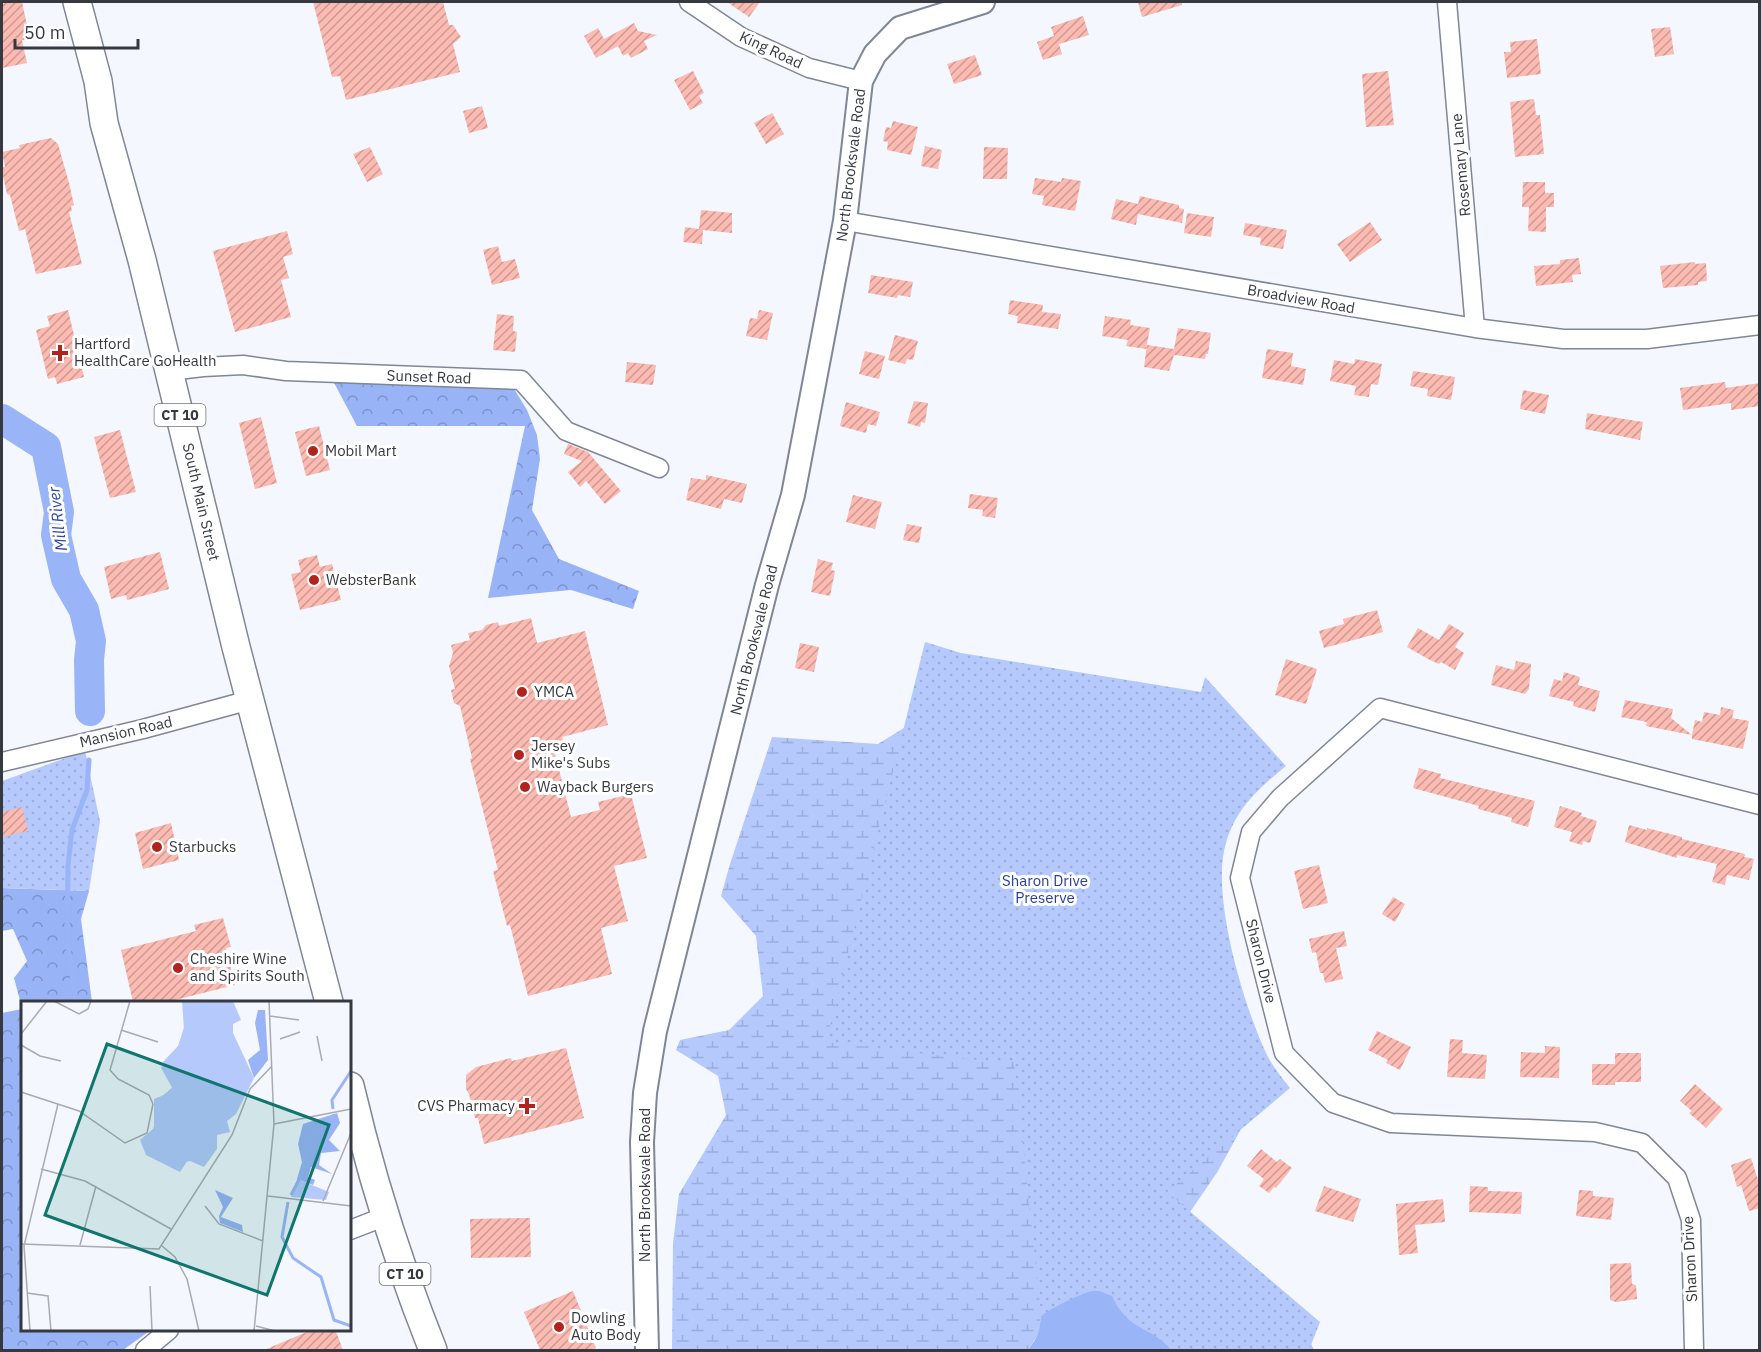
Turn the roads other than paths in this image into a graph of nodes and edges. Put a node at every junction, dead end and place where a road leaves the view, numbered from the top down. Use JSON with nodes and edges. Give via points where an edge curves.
{"nodes":[{"id":1,"x":77,"y":2,"type":"edge"},
{"id":2,"x":689,"y":2,"type":"edge"},
{"id":3,"x":983,"y":2,"type":"edge"},
{"id":4,"x":1447,"y":2,"type":"edge"},
{"id":5,"x":861,"y":81,"type":"junction"},
{"id":6,"x":845,"y":221,"type":"junction"},
{"id":7,"x":1760,"y":325,"type":"edge"},
{"id":8,"x":1475,"y":328,"type":"junction"},
{"id":9,"x":169,"y":372,"type":"junction"},
{"id":10,"x":659,"y":468,"type":"dead end"},
{"id":11,"x":250,"y":700,"type":"junction"},
{"id":12,"x":2,"y":762,"type":"edge"},
{"id":13,"x":1760,"y":805,"type":"edge"},
{"id":14,"x":329,"y":1001,"type":"edge"},
{"id":15,"x":351,"y":1090,"type":"edge"},
{"id":16,"x":386,"y":1216,"type":"junction"},
{"id":17,"x":351,"y":1230,"type":"edge"},
{"id":18,"x":167,"y":1331,"type":"edge"},
{"id":19,"x":145,"y":1350,"type":"edge"},
{"id":20,"x":433,"y":1350,"type":"edge"},
{"id":21,"x":646,"y":1350,"type":"edge"},
{"id":22,"x":1694,"y":1350,"type":"edge"}],
"edges":[{"from":1,"to":9,"type":"highway","name":"South Main Street","number":"CT 10"},
{"from":2,"to":5,"type":"street","name":"King Road","via":[[741,37],[809,68]]},
{"from":3,"to":5,"type":"main road","name":"North Brooksvale Road","via":[[900,28],[875,54]]},
{"from":4,"to":8,"type":"street","name":"Rosemary Lane"},
{"from":5,"to":6,"type":"main road","name":"North Brooksvale Road"},
{"from":6,"to":8,"type":"street","name":"Broadview Road"},
{"from":6,"to":21,"type":"main road","name":"North Brooksvale Road","via":[[793,495],[653,1041],[642,1142]]},
{"from":7,"to":8,"type":"street","name":"Broadview Road","via":[[1647,339],[1563,339]]},
{"from":9,"to":10,"type":"street","name":"Sunset Road","via":[[243,365],[324,374],[521,380],[566,432]]},
{"from":9,"to":11,"type":"highway","name":"South Main Street","number":"CT 10"},
{"from":11,"to":12,"type":"street","name":"Mansion Road"},
{"from":11,"to":14,"type":"highway","name":"South Main Street","number":"CT 10"},
{"from":13,"to":22,"type":"street","name":"Sharon Drive","via":[[1380,708],[1280,798],[1251,832],[1240,878],[1284,1053],[1333,1103],[1391,1123],[1595,1132],[1642,1143],[1677,1178],[1691,1220]]},
{"from":15,"to":16,"type":"highway","number":"CT 10"},
{"from":16,"to":17,"type":"street"},
{"from":16,"to":20,"type":"highway","number":"CT 10"},
{"from":18,"to":19,"type":"street"}]}
